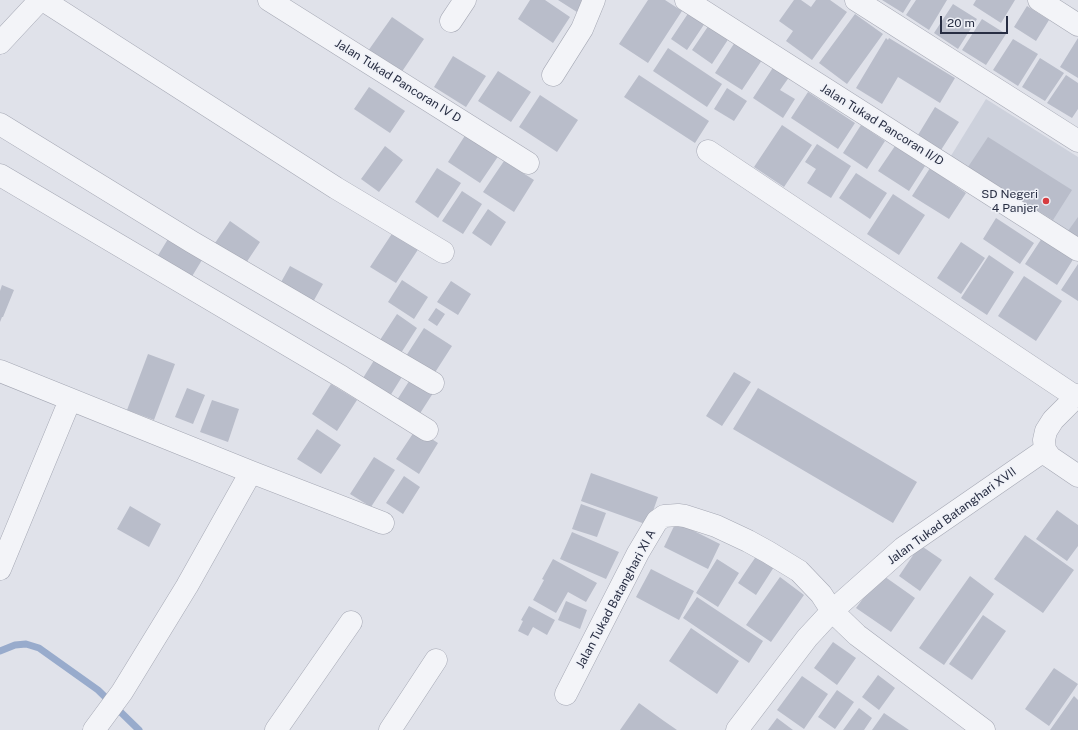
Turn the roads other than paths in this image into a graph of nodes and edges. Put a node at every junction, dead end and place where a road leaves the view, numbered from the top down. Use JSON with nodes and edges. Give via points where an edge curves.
{"nodes":[{"id":1,"x":269,"y":0,"type":"edge"},
{"id":2,"x":465,"y":0,"type":"edge"},
{"id":3,"x":594,"y":0,"type":"edge"},
{"id":4,"x":686,"y":0,"type":"edge"},
{"id":5,"x":856,"y":0,"type":"edge"},
{"id":6,"x":1039,"y":0,"type":"edge"},
{"id":7,"x":32,"y":2,"type":"edge"},
{"id":8,"x":451,"y":21,"type":"dead end"},
{"id":9,"x":1078,"y":25,"type":"edge"},
{"id":10,"x":0,"y":43,"type":"edge"},
{"id":11,"x":553,"y":75,"type":"dead end"},
{"id":12,"x":0,"y":124,"type":"edge"},
{"id":13,"x":1078,"y":141,"type":"edge"},
{"id":14,"x":708,"y":151,"type":"dead end"},
{"id":15,"x":528,"y":163,"type":"dead end"},
{"id":16,"x":0,"y":174,"type":"edge"},
{"id":17,"x":1078,"y":250,"type":"edge"},
{"id":18,"x":443,"y":252,"type":"dead end"},
{"id":19,"x":0,"y":371,"type":"edge"},
{"id":20,"x":433,"y":383,"type":"dead end"},
{"id":21,"x":1077,"y":396,"type":"edge"},
{"id":22,"x":70,"y":400,"type":"junction"},
{"id":23,"x":427,"y":430,"type":"dead end"},
{"id":24,"x":1045,"y":450,"type":"junction"},
{"id":25,"x":251,"y":472,"type":"junction"},
{"id":26,"x":1078,"y":476,"type":"edge"},
{"id":27,"x":383,"y":523,"type":"dead end"},
{"id":28,"x":0,"y":569,"type":"edge"},
{"id":29,"x":832,"y":611,"type":"junction"},
{"id":30,"x":350,"y":622,"type":"dead end"},
{"id":31,"x":436,"y":660,"type":"dead end"},
{"id":32,"x":566,"y":694,"type":"dead end"},
{"id":33,"x":96,"y":727,"type":"edge"},
{"id":34,"x":276,"y":730,"type":"edge"},
{"id":35,"x":390,"y":730,"type":"edge"},
{"id":36,"x":737,"y":730,"type":"edge"},
{"id":37,"x":984,"y":730,"type":"edge"}],
"edges":[{"from":1,"to":15,"type":"street","name":"Jalan Tukad Pancoran IV D"},
{"from":2,"to":8,"type":"street"},
{"from":3,"to":11,"type":"street","via":[[582,29]]},
{"from":4,"to":17,"type":"street","name":"Jalan Tukad Pancoran II/D"},
{"from":5,"to":13,"type":"street"},
{"from":6,"to":9,"type":"street"},
{"from":7,"to":10,"type":"street"},
{"from":7,"to":18,"type":"street"},
{"from":12,"to":20,"type":"street","via":[[192,242]]},
{"from":14,"to":21,"type":"street"},
{"from":16,"to":23,"type":"street"},
{"from":19,"to":22,"type":"street"},
{"from":21,"to":24,"type":"street","via":[[1053,420],[1046,432]]},
{"from":22,"to":25,"type":"street"},
{"from":22,"to":28,"type":"street"},
{"from":24,"to":26,"type":"street","via":[[1050,457]]},
{"from":24,"to":29,"type":"street","name":"Jalan Tukad Batanghari XVII","via":[[903,548]]},
{"from":25,"to":27,"type":"street"},
{"from":25,"to":33,"type":"street","via":[[187,586],[122,692]]},
{"from":29,"to":32,"type":"street","name":"Jalan Tukad Batanghari XI A","via":[[821,594],[798,571],[768,552],[716,526],[685,516],[664,516],[657,521],[638,553]]},
{"from":29,"to":36,"type":"street","name":"Jalan Tukad Batanghari XVII","via":[[807,638]]},
{"from":29,"to":37,"type":"street","name":"Jalan Tukad Batanghari XI A","via":[[857,635]]},
{"from":30,"to":34,"type":"street"},
{"from":31,"to":35,"type":"street"}]}
